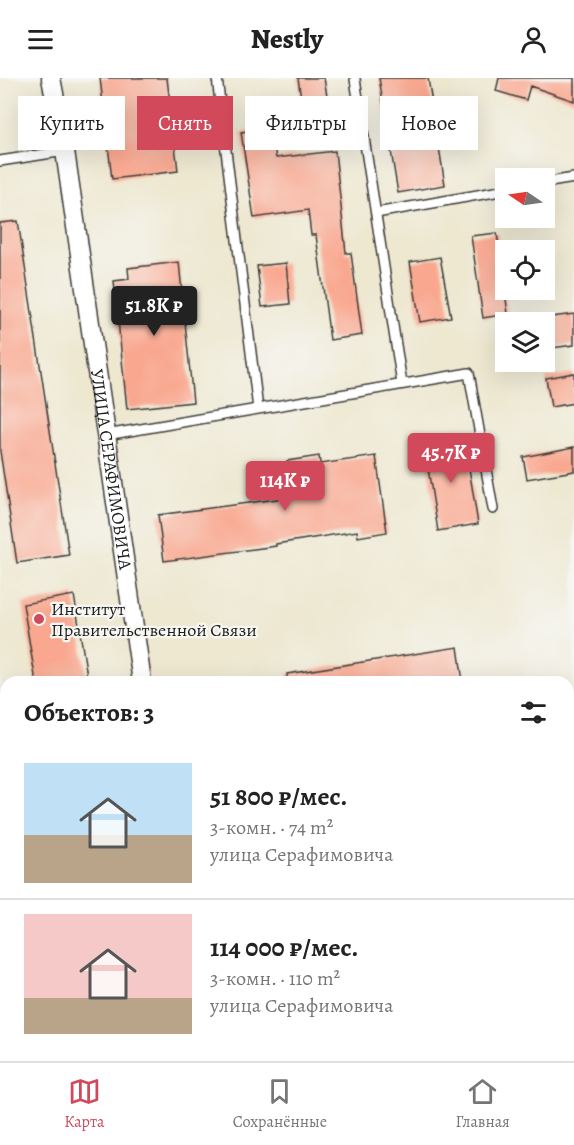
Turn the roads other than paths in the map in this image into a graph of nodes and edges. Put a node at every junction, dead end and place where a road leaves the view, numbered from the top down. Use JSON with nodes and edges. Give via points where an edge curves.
{"nodes":[{"id":1,"x":51,"y":78,"type":"edge"},
{"id":2,"x":217,"y":78,"type":"edge"},
{"id":3,"x":355,"y":79,"type":"edge"},
{"id":4,"x":65,"y":152,"type":"junction"},
{"id":5,"x":0,"y":161,"type":"edge"},
{"id":6,"x":574,"y":178,"type":"edge"},
{"id":7,"x":555,"y":181,"type":"edge"},
{"id":8,"x":495,"y":192,"type":"edge"},
{"id":9,"x":376,"y":213,"type":"junction"},
{"id":10,"x":402,"y":384,"type":"junction"},
{"id":11,"x":258,"y":409,"type":"junction"},
{"id":12,"x":106,"y":435,"type":"junction"},
{"id":13,"x":492,"y":509,"type":"dead end"},
{"id":14,"x":141,"y":676,"type":"edge"}],
"edges":[{"from":1,"to":4,"type":"street","name":"УЛИЦА СЕРАФИМОВИЧА"},
{"from":2,"to":11,"type":"lane"},
{"from":3,"to":9,"type":"lane"},
{"from":4,"to":5,"type":"lane"},
{"from":4,"to":12,"type":"street","name":"УЛИЦА СЕРАФИМОВИЧА"},
{"from":6,"to":7,"type":"lane"},
{"from":8,"to":9,"type":"lane"},
{"from":9,"to":10,"type":"lane"},
{"from":10,"to":11,"type":"lane"},
{"from":10,"to":13,"type":"lane","via":[[469,373]]},
{"from":11,"to":12,"type":"lane"},
{"from":12,"to":14,"type":"street","name":"УЛИЦА СЕРАФИМОВИЧА"}]}
